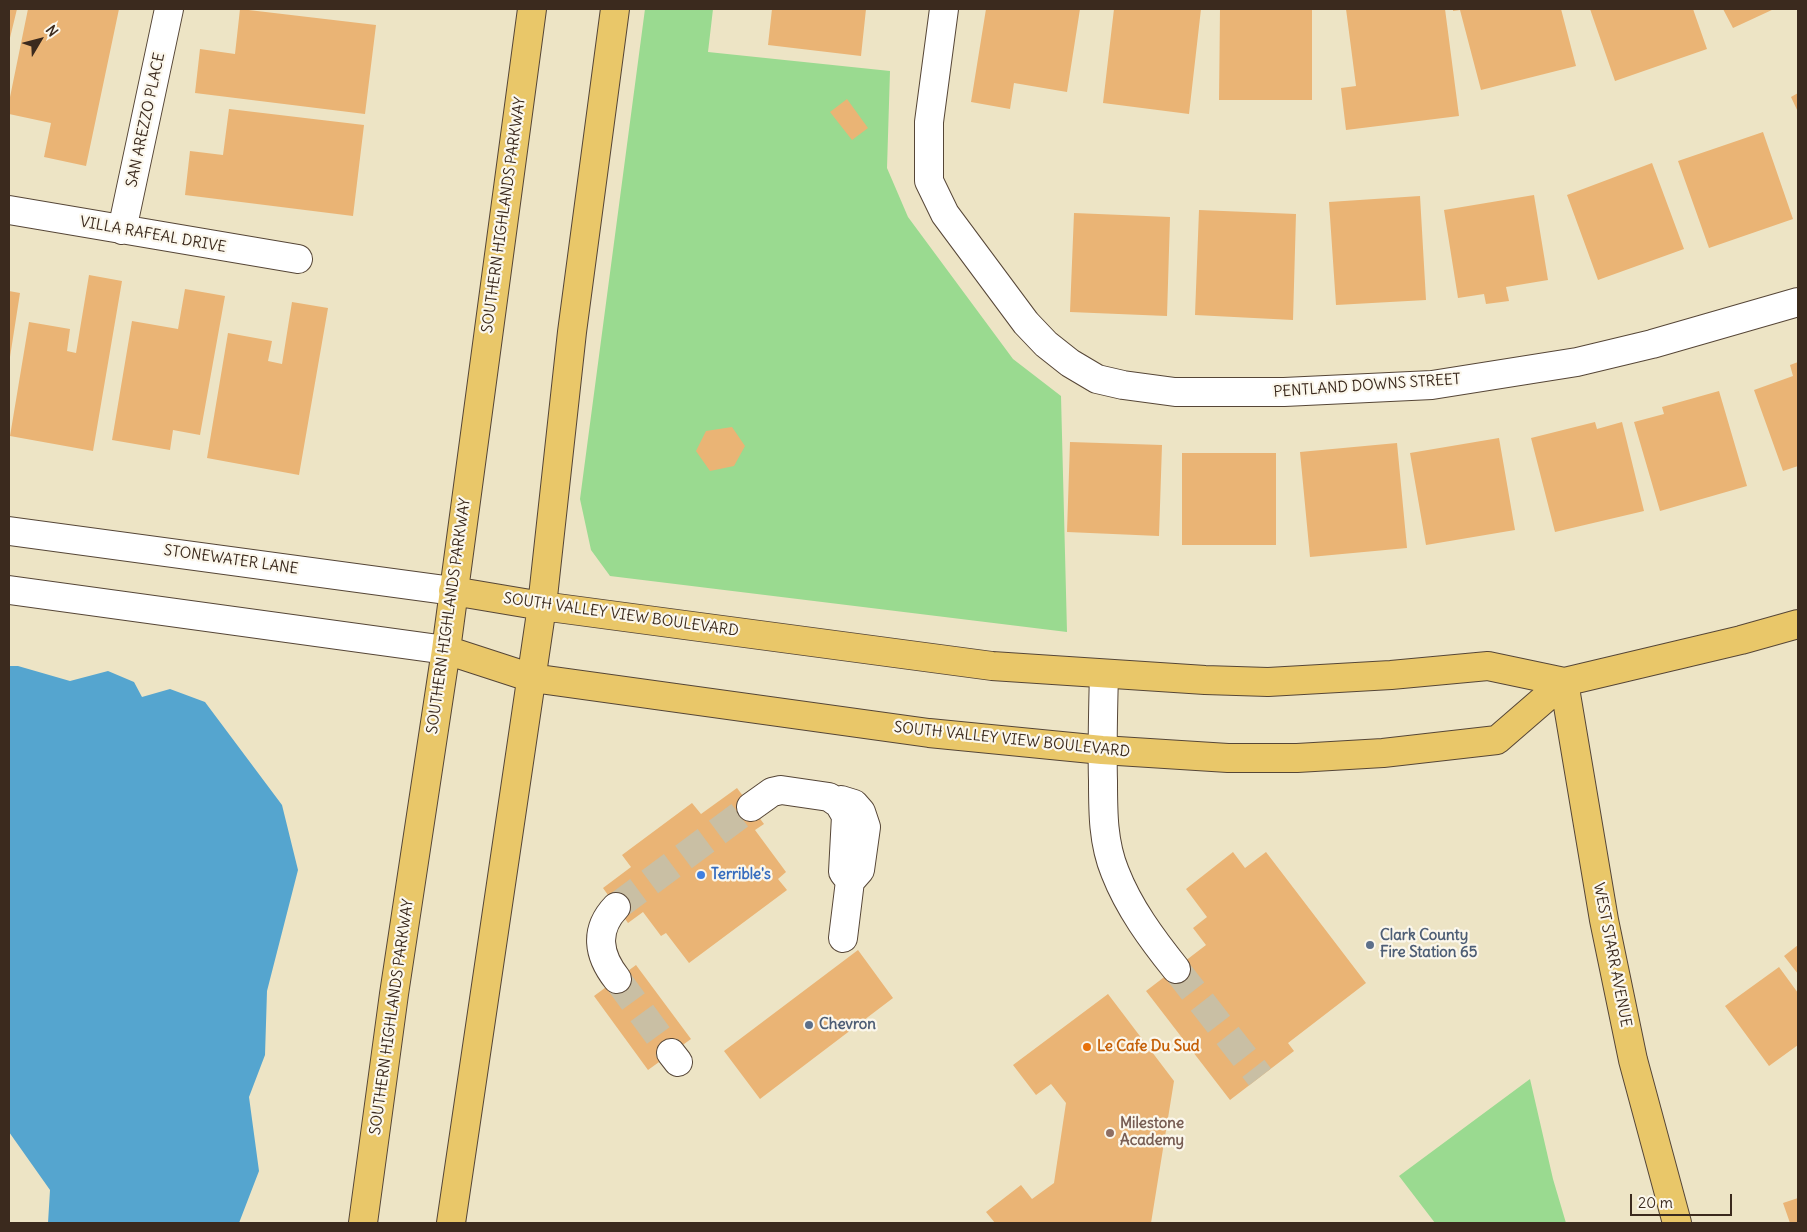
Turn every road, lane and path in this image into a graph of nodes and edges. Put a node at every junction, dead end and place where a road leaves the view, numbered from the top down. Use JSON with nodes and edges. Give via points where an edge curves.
{"nodes":[{"id":1,"x":169,"y":9,"type":"edge"},
{"id":2,"x":532,"y":9,"type":"edge"},
{"id":3,"x":614,"y":9,"type":"edge"},
{"id":4,"x":944,"y":9,"type":"edge"},
{"id":5,"x":9,"y":210,"type":"edge"},
{"id":6,"x":122,"y":230,"type":"junction"},
{"id":7,"x":298,"y":259,"type":"dead end"},
{"id":8,"x":1798,"y":302,"type":"edge"},
{"id":9,"x":9,"y":531,"type":"edge"},
{"id":10,"x":9,"y":590,"type":"edge"},
{"id":11,"x":453,"y":591,"type":"junction"},
{"id":12,"x":542,"y":606,"type":"junction"},
{"id":13,"x":1798,"y":624,"type":"edge"},
{"id":14,"x":446,"y":650,"type":"junction"},
{"id":15,"x":1104,"y":674,"type":"junction"},
{"id":16,"x":532,"y":678,"type":"junction"},
{"id":17,"x":1564,"y":682,"type":"junction"},
{"id":18,"x":1102,"y":750,"type":"junction"},
{"id":19,"x":751,"y":807,"type":"tunnel mouth"},
{"id":20,"x":616,"y":907,"type":"tunnel mouth"},
{"id":21,"x":843,"y":938,"type":"dead end"},
{"id":22,"x":1176,"y":969,"type":"tunnel mouth"},
{"id":23,"x":616,"y":979,"type":"tunnel mouth"},
{"id":24,"x":363,"y":1223,"type":"edge"},
{"id":25,"x":451,"y":1223,"type":"edge"},
{"id":26,"x":1677,"y":1223,"type":"edge"}],
"edges":[{"from":1,"to":6,"type":"street","name":"SAN AREZZO PLACE"},
{"from":2,"to":11,"type":"main road","name":"SOUTHERN HIGHLANDS PARKWAY"},
{"from":3,"to":12,"type":"main road","via":[[572,332]]},
{"from":4,"to":8,"type":"street","name":"PENTLAND DOWNS STREET","via":[[929,122],[929,181],[945,214],[1026,323],[1070,363],[1098,379],[1175,392],[1284,392],[1441,383],[1577,362]]},
{"from":5,"to":6,"type":"street","name":"VILLA RAFEAL DRIVE"},
{"from":6,"to":7,"type":"street","name":"VILLA RAFEAL DRIVE"},
{"from":9,"to":11,"type":"street","name":"STONEWATER LANE"},
{"from":10,"to":14,"type":"street"},
{"from":11,"to":12,"type":"main road","name":"SOUTH VALLEY VIEW BOULEVARD"},
{"from":11,"to":14,"type":"main road","name":"SOUTHERN HIGHLANDS PARKWAY"},
{"from":12,"to":15,"type":"main road","name":"SOUTH VALLEY VIEW BOULEVARD","via":[[992,666]]},
{"from":12,"to":16,"type":"main road"},
{"from":13,"to":17,"type":"main road","name":"SOUTH VALLEY VIEW BOULEVARD"},
{"from":14,"to":16,"type":"main road","name":"SOUTH VALLEY VIEW BOULEVARD"},
{"from":14,"to":24,"type":"main road","name":"SOUTHERN HIGHLANDS PARKWAY"},
{"from":15,"to":17,"type":"main road","name":"SOUTH VALLEY VIEW BOULEVARD","via":[[1268,682],[1488,666]]},
{"from":15,"to":18,"type":"street"},
{"from":16,"to":18,"type":"main road","name":"SOUTH VALLEY VIEW BOULEVARD","via":[[929,733]]},
{"from":16,"to":25,"type":"main road"},
{"from":17,"to":18,"type":"main road","name":"SOUTH VALLEY VIEW BOULEVARD","via":[[1497,740],[1383,753],[1297,758],[1228,758]]},
{"from":17,"to":26,"type":"main road","name":"WEST STARR AVENUE","via":[[1605,929],[1633,1060]]},
{"from":18,"to":22,"type":"street","via":[[1103,828],[1114,871],[1150,936]]},
{"from":19,"to":21,"type":"street","via":[[772,792],[781,790],[829,797],[839,804],[846,816],[843,872],[850,881]]},
{"from":20,"to":23,"type":"street","via":[[607,917],[601,934],[603,956]]}]}
